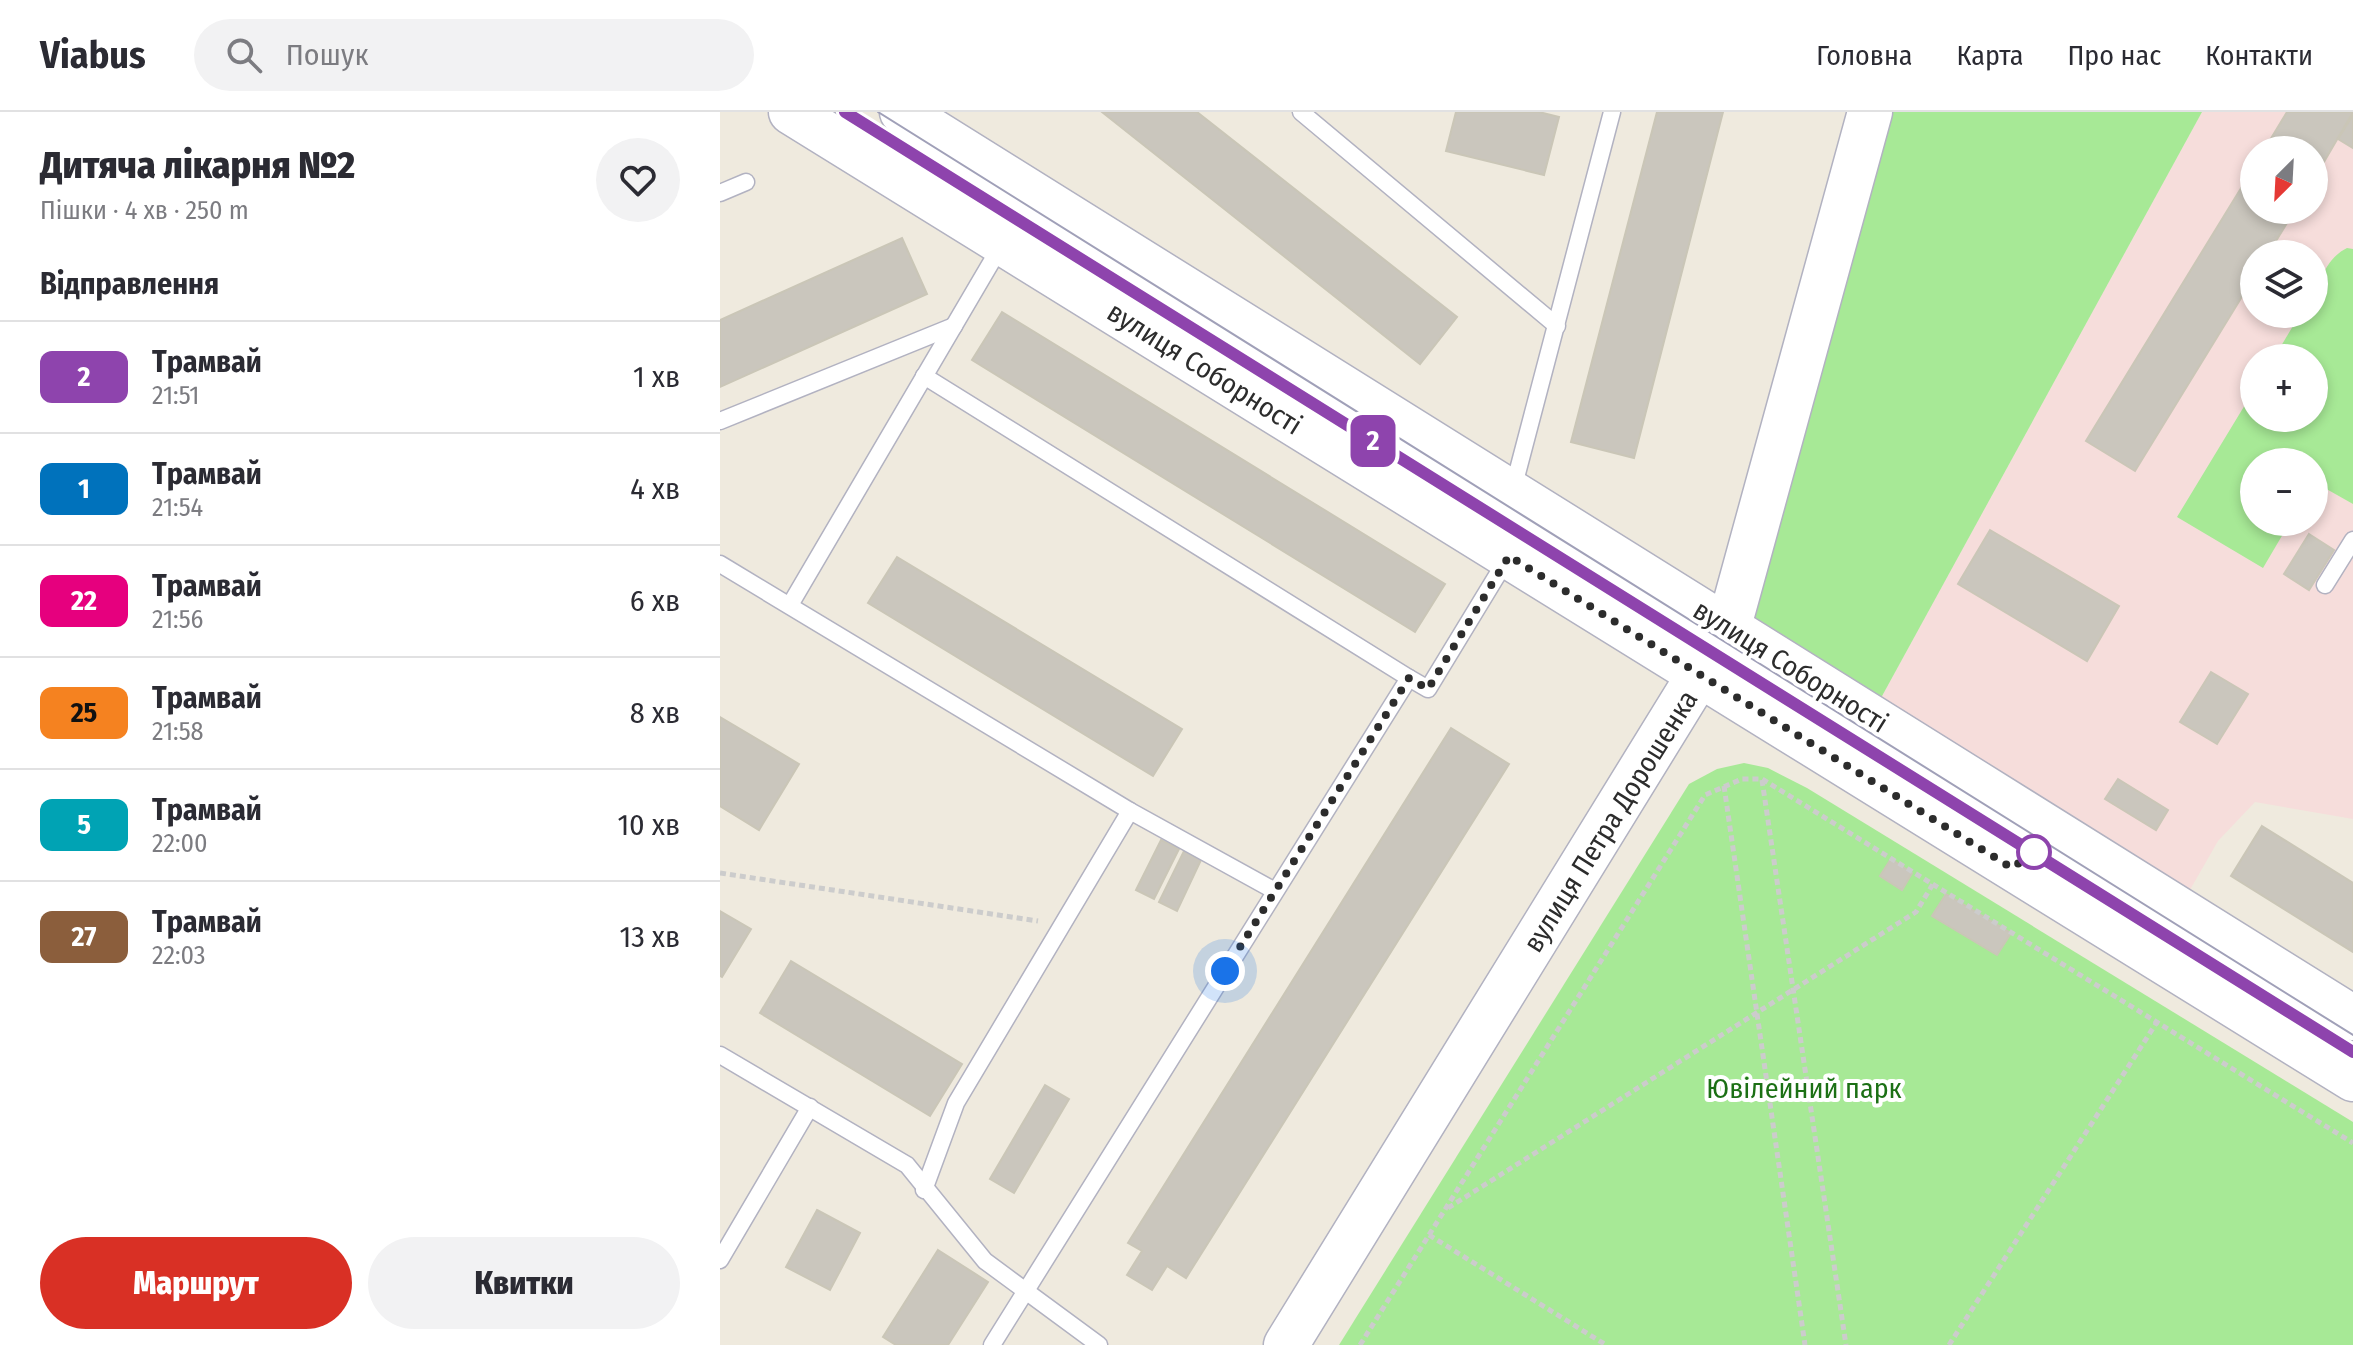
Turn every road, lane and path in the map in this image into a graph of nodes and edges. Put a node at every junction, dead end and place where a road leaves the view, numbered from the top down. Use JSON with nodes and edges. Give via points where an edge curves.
{"nodes":[{"id":1,"x":791,"y":112,"type":"edge"},
{"id":2,"x":902,"y":112,"type":"edge"},
{"id":3,"x":1301,"y":112,"type":"edge"},
{"id":4,"x":1612,"y":112,"type":"edge"},
{"id":5,"x":1870,"y":112,"type":"edge"},
{"id":6,"x":746,"y":182,"type":"dead end"},
{"id":7,"x":720,"y":193,"type":"edge"},
{"id":8,"x":1002,"y":242,"type":"junction"},
{"id":9,"x":954,"y":326,"type":"junction"},
{"id":10,"x":1557,"y":326,"type":"junction"},
{"id":11,"x":924,"y":376,"type":"junction"},
{"id":12,"x":720,"y":421,"type":"edge"},
{"id":13,"x":1512,"y":494,"type":"junction"},
{"id":14,"x":2353,"y":540,"type":"edge"},
{"id":15,"x":1509,"y":556,"type":"junction"},
{"id":16,"x":720,"y":564,"type":"edge"},
{"id":17,"x":2325,"y":585,"type":"dead end"},
{"id":18,"x":790,"y":605,"type":"junction"},
{"id":19,"x":1729,"y":626,"type":"junction"},
{"id":20,"x":1701,"y":674,"type":"junction"},
{"id":21,"x":1409,"y":678,"type":"junction"},
{"id":22,"x":1762,"y":779,"type":"junction"},
{"id":23,"x":1724,"y":786,"type":"junction"},
{"id":24,"x":1130,"y":811,"type":"junction"},
{"id":25,"x":720,"y":873,"type":"edge"},
{"id":26,"x":1933,"y":884,"type":"junction"},
{"id":27,"x":1275,"y":891,"type":"junction"},
{"id":28,"x":1063,"y":924,"type":"junction"},
{"id":29,"x":1793,"y":990,"type":"junction"},
{"id":30,"x":1757,"y":1013,"type":"junction"},
{"id":31,"x":2353,"y":1018,"type":"edge"},
{"id":32,"x":2157,"y":1022,"type":"junction"},
{"id":33,"x":720,"y":1055,"type":"edge"},
{"id":34,"x":2353,"y":1079,"type":"edge"},
{"id":35,"x":810,"y":1107,"type":"junction"},
{"id":36,"x":2353,"y":1143,"type":"edge"},
{"id":37,"x":924,"y":1190,"type":"junction"},
{"id":38,"x":1445,"y":1210,"type":"junction"},
{"id":39,"x":1429,"y":1235,"type":"junction"},
{"id":40,"x":720,"y":1260,"type":"edge"},
{"id":41,"x":1026,"y":1291,"type":"junction"},
{"id":42,"x":992,"y":1345,"type":"edge"},
{"id":43,"x":1099,"y":1345,"type":"edge"},
{"id":44,"x":1286,"y":1345,"type":"edge"},
{"id":45,"x":1360,"y":1345,"type":"edge"},
{"id":46,"x":1606,"y":1345,"type":"edge"},
{"id":47,"x":1805,"y":1345,"type":"edge"},
{"id":48,"x":1846,"y":1345,"type":"edge"},
{"id":49,"x":1949,"y":1345,"type":"edge"}],
"edges":[{"from":1,"to":8,"type":"main road","name":"вулиця Соборності"},
{"from":2,"to":13,"type":"main road","name":"вулиця Соборності"},
{"from":3,"to":10,"type":"lane"},
{"from":4,"to":10,"type":"lane"},
{"from":5,"to":19,"type":"main road","name":"вулиця Петра Дорошенка"},
{"from":6,"to":7,"type":"lane"},
{"from":8,"to":9,"type":"lane"},
{"from":8,"to":15,"type":"main road","name":"вулиця Соборності"},
{"from":9,"to":11,"type":"lane"},
{"from":9,"to":12,"type":"lane"},
{"from":10,"to":13,"type":"lane"},
{"from":11,"to":18,"type":"lane"},
{"from":11,"to":21,"type":"lane"},
{"from":13,"to":19,"type":"main road","name":"вулиця Соборності"},
{"from":14,"to":17,"type":"lane"},
{"from":15,"to":20,"type":"main road","name":"вулиця Соборності"},
{"from":15,"to":21,"type":"lane","via":[[1428,689]]},
{"from":16,"to":18,"type":"lane"},
{"from":18,"to":24,"type":"lane"},
{"from":19,"to":20,"type":"main road","name":"вулиця Петра Дорошенка"},
{"from":19,"to":31,"type":"main road","name":"вулиця Соборності"},
{"from":20,"to":34,"type":"main road","name":"вулиця Соборності"},
{"from":20,"to":44,"type":"main road","name":"вулиця Петра Дорошенка"},
{"from":21,"to":27,"type":"lane"},
{"from":22,"to":23,"type":"path"},
{"from":22,"to":26,"type":"path"},
{"from":22,"to":29,"type":"path"},
{"from":23,"to":30,"type":"path"},
{"from":23,"to":38,"type":"path","via":[[1705,795]]},
{"from":24,"to":27,"type":"lane"},
{"from":24,"to":28,"type":"lane"},
{"from":25,"to":28,"type":"path"},
{"from":26,"to":29,"type":"path","via":[[1916,912]]},
{"from":26,"to":32,"type":"path"},
{"from":27,"to":41,"type":"lane"},
{"from":28,"to":37,"type":"lane","via":[[956,1103]]},
{"from":29,"to":30,"type":"path"},
{"from":29,"to":48,"type":"path"},
{"from":30,"to":38,"type":"path"},
{"from":30,"to":47,"type":"path"},
{"from":32,"to":36,"type":"path"},
{"from":32,"to":49,"type":"path"},
{"from":33,"to":35,"type":"lane"},
{"from":35,"to":37,"type":"lane","via":[[907,1165]]},
{"from":35,"to":40,"type":"lane"},
{"from":37,"to":41,"type":"lane","via":[[985,1261]]},
{"from":38,"to":39,"type":"path"},
{"from":39,"to":45,"type":"path"},
{"from":39,"to":46,"type":"path"},
{"from":41,"to":42,"type":"lane"},
{"from":41,"to":43,"type":"lane"}]}
